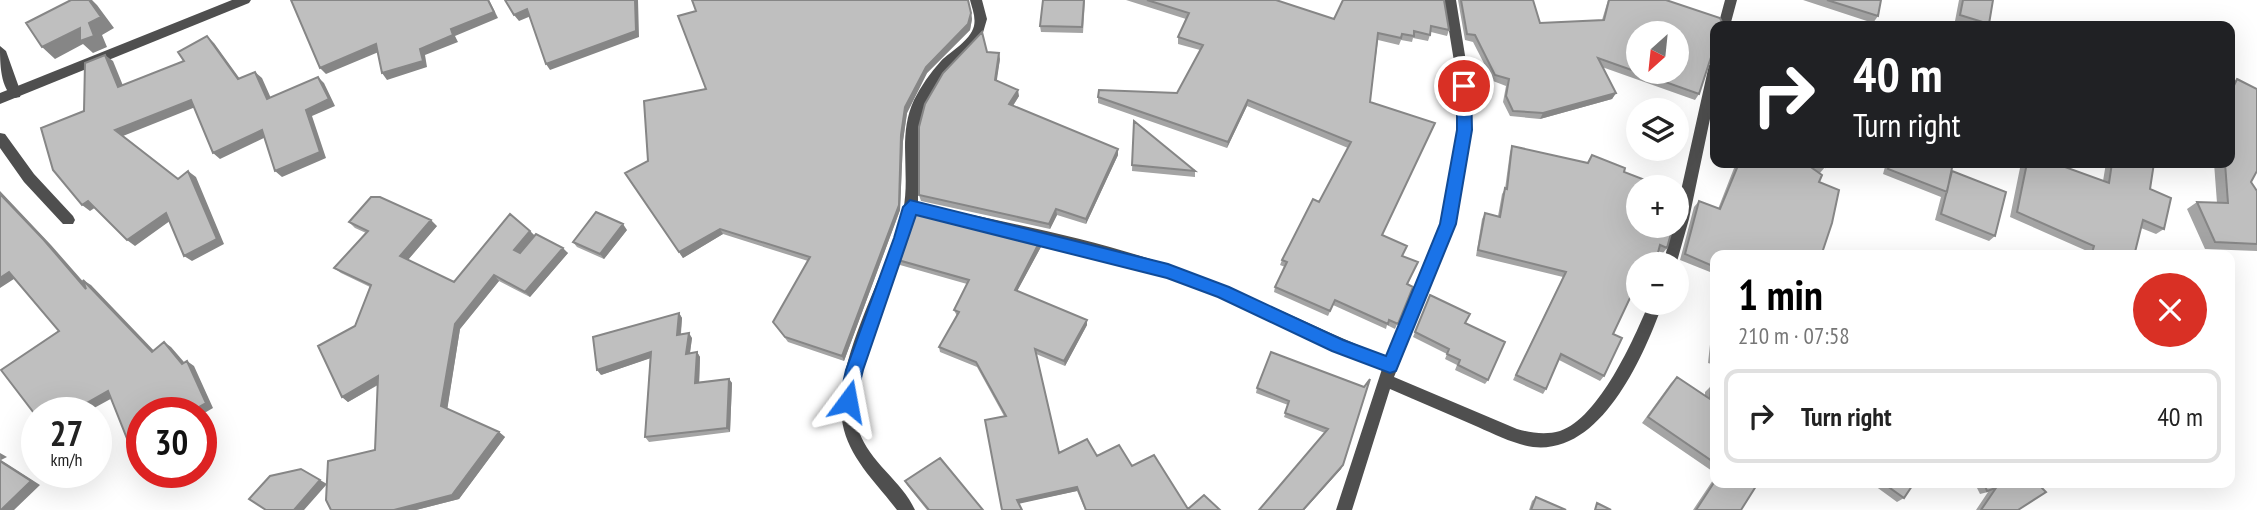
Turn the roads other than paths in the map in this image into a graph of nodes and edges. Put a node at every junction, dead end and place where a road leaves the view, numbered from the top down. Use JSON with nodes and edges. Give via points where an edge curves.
{"nodes":[{"id":1,"x":245,"y":0,"type":"edge"},
{"id":2,"x":976,"y":0,"type":"edge"},
{"id":3,"x":1450,"y":0,"type":"edge"},
{"id":4,"x":1731,"y":0,"type":"edge"},
{"id":5,"x":1725,"y":21,"type":"edge"},
{"id":6,"x":0,"y":51,"type":"edge"},
{"id":7,"x":1710,"y":88,"type":"edge"},
{"id":8,"x":15,"y":93,"type":"junction"},
{"id":9,"x":0,"y":99,"type":"edge"},
{"id":10,"x":0,"y":138,"type":"edge"},
{"id":11,"x":910,"y":207,"type":"junction"},
{"id":12,"x":68,"y":220,"type":"dead end"},
{"id":13,"x":1673,"y":252,"type":"edge"},
{"id":14,"x":1650,"y":315,"type":"edge"},
{"id":15,"x":1388,"y":372,"type":"junction"},
{"id":16,"x":907,"y":510,"type":"edge"},
{"id":17,"x":1344,"y":510,"type":"edge"}],
"edges":[{"from":1,"to":8,"type":"street"},
{"from":2,"to":11,"type":"street","via":[[982,16],[979,30],[932,82],[917,109],[910,144]]},
{"from":3,"to":15,"type":"street","via":[[1464,86],[1465,130],[1448,224]]},
{"from":4,"to":5,"type":"street"},
{"from":6,"to":8,"type":"street"},
{"from":7,"to":13,"type":"street"},
{"from":8,"to":9,"type":"street"},
{"from":10,"to":12,"type":"street"},
{"from":11,"to":15,"type":"street","via":[[1168,271],[1224,292]]},
{"from":11,"to":16,"type":"street","via":[[854,370],[848,401],[851,431]]},
{"from":14,"to":15,"type":"street","via":[[1618,382],[1585,423],[1552,439],[1516,436]]},
{"from":15,"to":17,"type":"street"}]}
